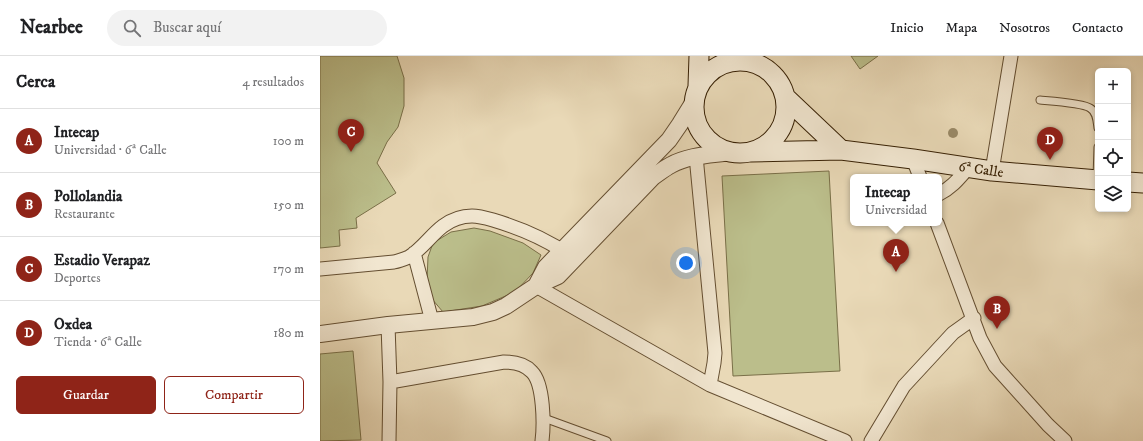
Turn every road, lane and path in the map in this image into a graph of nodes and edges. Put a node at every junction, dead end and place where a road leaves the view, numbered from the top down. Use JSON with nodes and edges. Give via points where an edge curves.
{"nodes":[{"id":1,"x":699,"y":56,"type":"edge"},
{"id":2,"x":764,"y":56,"type":"edge"},
{"id":3,"x":1011,"y":56,"type":"edge"},
{"id":4,"x":773,"y":74,"type":"junction"},
{"id":5,"x":696,"y":94,"type":"junction"},
{"id":6,"x":785,"y":97,"type":"junction"},
{"id":7,"x":1040,"y":100,"type":"dead end"},
{"id":8,"x":1095,"y":114,"type":"edge"},
{"id":9,"x":841,"y":150,"type":"junction"},
{"id":10,"x":731,"y":152,"type":"junction"},
{"id":11,"x":751,"y":152,"type":"junction"},
{"id":12,"x":696,"y":156,"type":"junction"},
{"id":13,"x":913,"y":159,"type":"junction"},
{"id":14,"x":969,"y":167,"type":"junction"},
{"id":15,"x":992,"y":171,"type":"junction"},
{"id":16,"x":919,"y":174,"type":"edge"},
{"id":17,"x":1095,"y":180,"type":"edge"},
{"id":18,"x":1131,"y":182,"type":"edge"},
{"id":19,"x":1143,"y":184,"type":"edge"},
{"id":20,"x":942,"y":192,"type":"edge"},
{"id":21,"x":938,"y":226,"type":"edge"},
{"id":22,"x":562,"y":250,"type":"junction"},
{"id":23,"x":414,"y":253,"type":"junction"},
{"id":24,"x":575,"y":259,"type":"junction"},
{"id":25,"x":320,"y":269,"type":"edge"},
{"id":26,"x":536,"y":286,"type":"junction"},
{"id":27,"x":974,"y":318,"type":"junction"},
{"id":28,"x":432,"y":321,"type":"junction"},
{"id":29,"x":388,"y":325,"type":"junction"},
{"id":30,"x":320,"y":334,"type":"edge"},
{"id":31,"x":390,"y":382,"type":"junction"},
{"id":32,"x":710,"y":385,"type":"junction"},
{"id":33,"x":544,"y":418,"type":"junction"},
{"id":34,"x":389,"y":441,"type":"edge"},
{"id":35,"x":542,"y":441,"type":"edge"},
{"id":36,"x":607,"y":441,"type":"edge"},
{"id":37,"x":845,"y":441,"type":"edge"},
{"id":38,"x":871,"y":441,"type":"edge"},
{"id":39,"x":1066,"y":441,"type":"edge"}],
"edges":[{"from":1,"to":5,"type":"main road"},
{"from":2,"to":4,"type":"main road"},
{"from":3,"to":15,"type":"street"},
{"from":4,"to":5,"type":"main road","via":[[761,65],[733,61],[719,65],[707,74]]},
{"from":4,"to":6,"type":"main road","via":[[781,84]]},
{"from":5,"to":10,"type":"main road","via":[[694,116],[699,129],[707,140],[718,148]]},
{"from":5,"to":22,"type":"street","via":[[669,140]]},
{"from":6,"to":9,"type":"main road"},
{"from":6,"to":11,"type":"main road","via":[[786,108],[780,131],[772,140]]},
{"from":7,"to":8,"type":"lane","via":[[1082,105],[1091,108]]},
{"from":9,"to":11,"type":"main road","name":"6ª Calle"},
{"from":9,"to":13,"type":"main road","name":"6ª Calle"},
{"from":10,"to":11,"type":"main road"},
{"from":10,"to":12,"type":"street"},
{"from":12,"to":24,"type":"street","via":[[673,164],[653,177]]},
{"from":12,"to":32,"type":"street","via":[[714,353]]},
{"from":13,"to":14,"type":"main road","name":"6ª Calle"},
{"from":13,"to":16,"type":"street"},
{"from":14,"to":15,"type":"main road","name":"6ª Calle"},
{"from":14,"to":20,"type":"street"},
{"from":15,"to":17,"type":"main road","name":"6ª Calle"},
{"from":18,"to":19,"type":"main road"},
{"from":21,"to":27,"type":"street"},
{"from":22,"to":23,"type":"street","via":[[511,226],[472,216],[462,217],[443,226]]},
{"from":22,"to":24,"type":"street"},
{"from":22,"to":26,"type":"street","via":[[546,267]]},
{"from":23,"to":25,"type":"street","via":[[394,262]]},
{"from":23,"to":28,"type":"street"},
{"from":24,"to":26,"type":"street","via":[[556,278]]},
{"from":26,"to":28,"type":"street","via":[[493,312],[473,317]]},
{"from":26,"to":32,"type":"street"},
{"from":27,"to":38,"type":"street","via":[[953,333],[904,386]]},
{"from":27,"to":39,"type":"street","via":[[980,338],[995,366],[1048,425]]},
{"from":28,"to":29,"type":"street"},
{"from":29,"to":30,"type":"street"},
{"from":29,"to":31,"type":"street"},
{"from":31,"to":33,"type":"street","via":[[504,362],[519,363],[534,373]]},
{"from":31,"to":34,"type":"street"},
{"from":32,"to":37,"type":"street"},
{"from":33,"to":35,"type":"street"},
{"from":33,"to":36,"type":"lane"}]}
